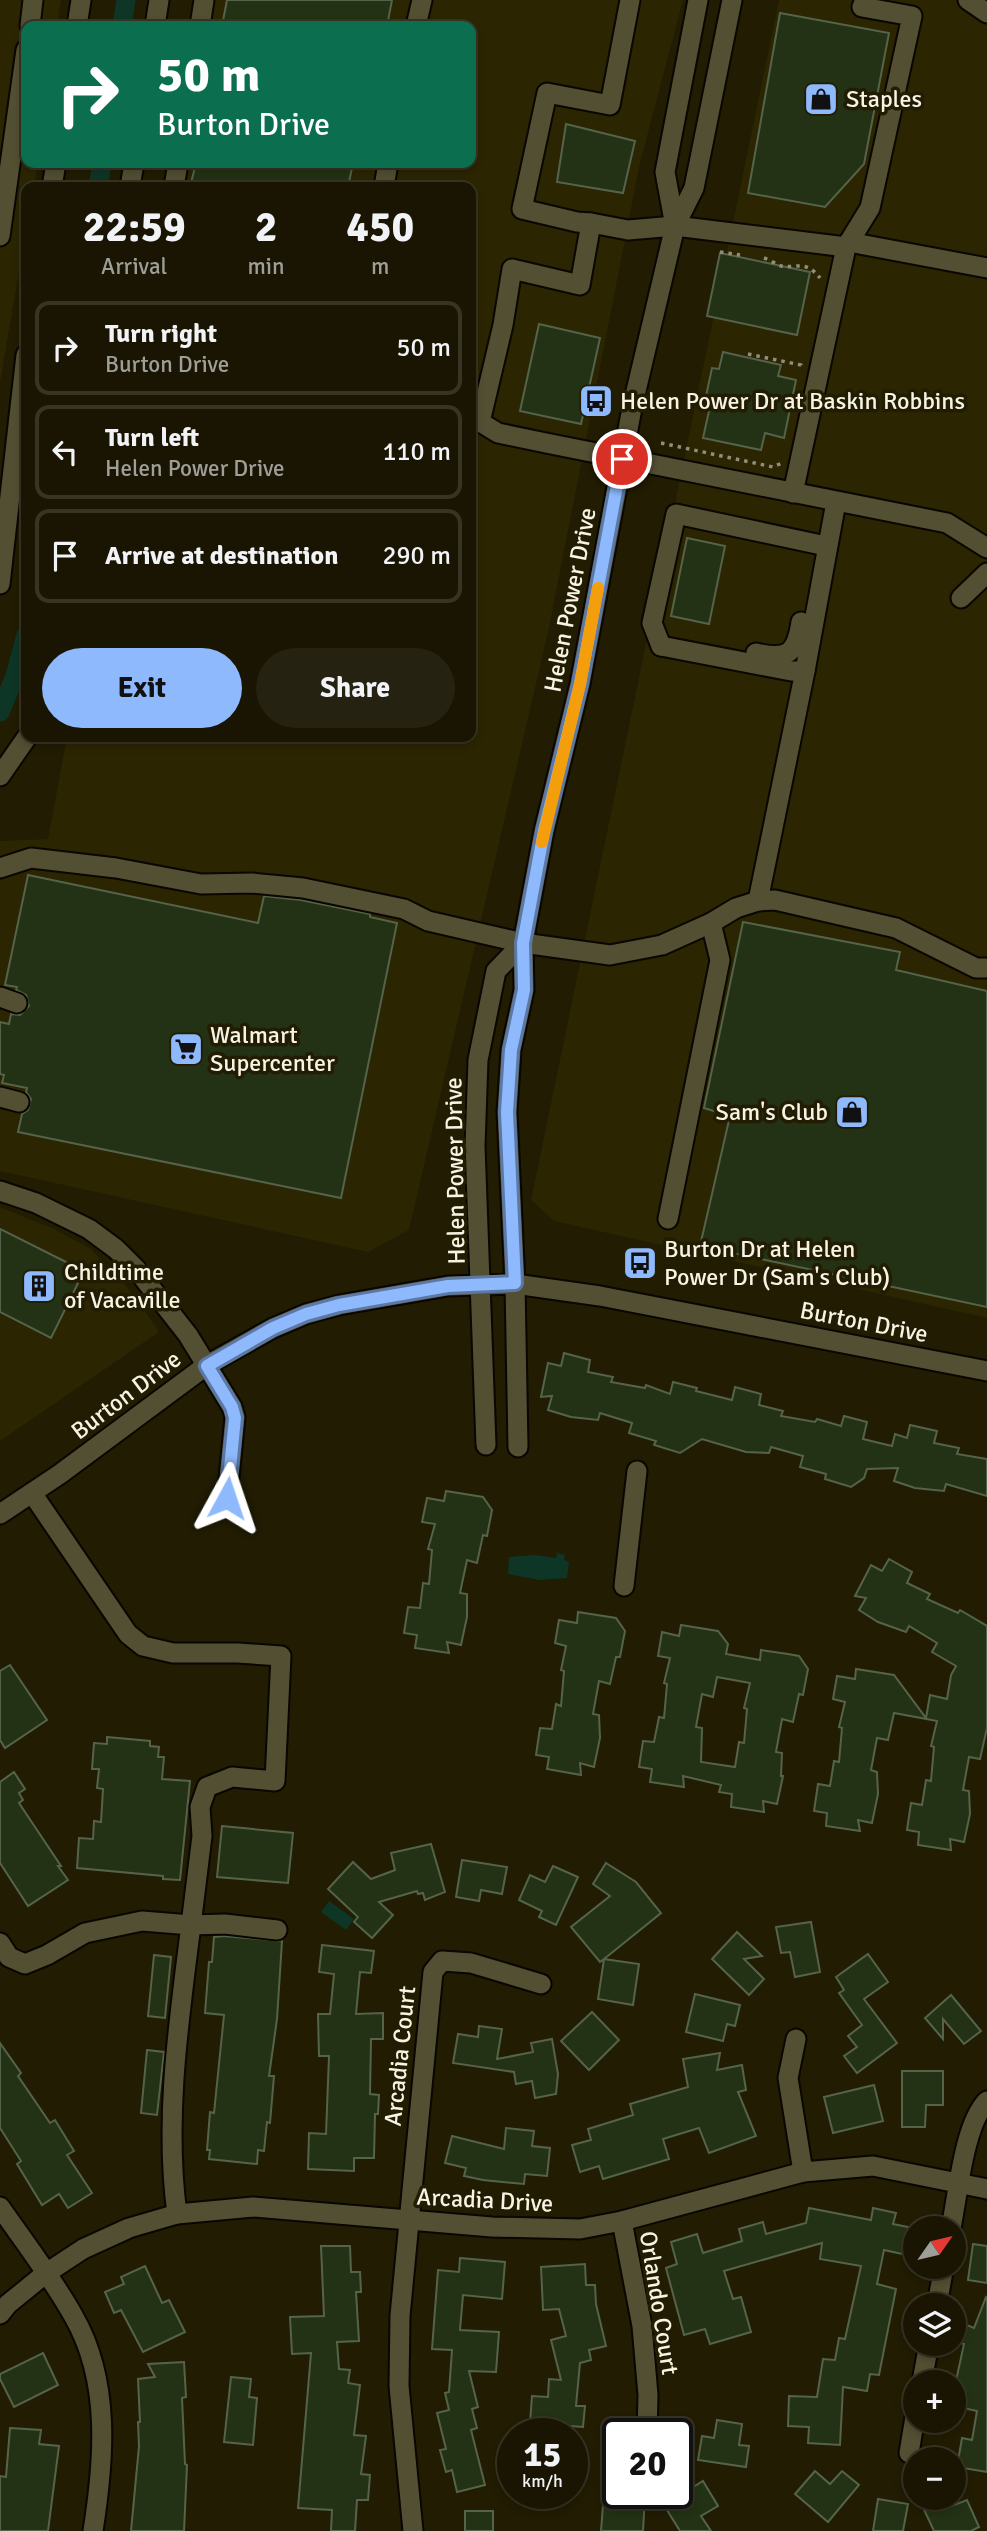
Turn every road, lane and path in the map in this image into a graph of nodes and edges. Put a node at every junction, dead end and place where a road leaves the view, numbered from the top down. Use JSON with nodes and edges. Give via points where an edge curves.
{"nodes":[{"id":1,"x":33,"y":0,"type":"edge"},
{"id":2,"x":81,"y":0,"type":"edge"},
{"id":3,"x":159,"y":0,"type":"edge"},
{"id":4,"x":204,"y":0,"type":"edge"},
{"id":5,"x":422,"y":0,"type":"edge"},
{"id":6,"x":630,"y":0,"type":"edge"},
{"id":7,"x":698,"y":0,"type":"edge"},
{"id":8,"x":732,"y":0,"type":"edge"},
{"id":9,"x":865,"y":0,"type":"edge"},
{"id":10,"x":968,"y":0,"type":"edge"},
{"id":11,"x":916,"y":8,"type":"edge"},
{"id":12,"x":987,"y":13,"type":"edge"},
{"id":13,"x":31,"y":21,"type":"edge"},
{"id":14,"x":78,"y":21,"type":"edge"},
{"id":15,"x":156,"y":21,"type":"edge"},
{"id":16,"x":201,"y":21,"type":"edge"},
{"id":17,"x":417,"y":21,"type":"edge"},
{"id":18,"x":21,"y":86,"type":"edge"},
{"id":19,"x":591,"y":223,"type":"junction"},
{"id":20,"x":675,"y":226,"type":"junction"},
{"id":21,"x":0,"y":236,"type":"edge"},
{"id":22,"x":848,"y":244,"type":"junction"},
{"id":23,"x":717,"y":251,"type":"dead end"},
{"id":24,"x":748,"y":255,"type":"dead end"},
{"id":25,"x":758,"y":256,"type":"dead end"},
{"id":26,"x":987,"y":268,"type":"edge"},
{"id":27,"x":822,"y":279,"type":"dead end"},
{"id":28,"x":748,"y":354,"type":"dead end"},
{"id":29,"x":799,"y":377,"type":"dead end"},
{"id":30,"x":21,"y":399,"type":"edge"},
{"id":31,"x":476,"y":419,"type":"edge"},
{"id":32,"x":476,"y":422,"type":"edge"},
{"id":33,"x":661,"y":443,"type":"dead end"},
{"id":34,"x":622,"y":459,"type":"junction"},
{"id":35,"x":785,"y":462,"type":"dead end"},
{"id":36,"x":793,"y":493,"type":"junction"},
{"id":37,"x":836,"y":502,"type":"junction"},
{"id":38,"x":826,"y":546,"type":"junction"},
{"id":39,"x":987,"y":548,"type":"edge"},
{"id":40,"x":987,"y":573,"type":"edge"},
{"id":41,"x":0,"y":584,"type":"edge"},
{"id":42,"x":961,"y":598,"type":"dead end"},
{"id":43,"x":661,"y":646,"type":"junction"},
{"id":44,"x":805,"y":671,"type":"junction"},
{"id":45,"x":24,"y":742,"type":"edge"},
{"id":46,"x":0,"y":776,"type":"edge"},
{"id":47,"x":0,"y":868,"type":"edge"},
{"id":48,"x":758,"y":901,"type":"junction"},
{"id":49,"x":711,"y":923,"type":"junction"},
{"id":50,"x":523,"y":943,"type":"junction"},
{"id":51,"x":987,"y":968,"type":"edge"},
{"id":52,"x":0,"y":1191,"type":"edge"},
{"id":53,"x":668,"y":1219,"type":"dead end"},
{"id":54,"x":515,"y":1283,"type":"junction"},
{"id":55,"x":481,"y":1285,"type":"junction"},
{"id":56,"x":207,"y":1366,"type":"junction"},
{"id":57,"x":987,"y":1371,"type":"edge"},
{"id":58,"x":486,"y":1445,"type":"dead end"},
{"id":59,"x":518,"y":1447,"type":"dead end"},
{"id":60,"x":637,"y":1471,"type":"dead end"},
{"id":61,"x":32,"y":1493,"type":"junction"},
{"id":62,"x":227,"y":1498,"type":"dead end"},
{"id":63,"x":0,"y":1514,"type":"edge"},
{"id":64,"x":624,"y":1586,"type":"dead end"},
{"id":65,"x":191,"y":1925,"type":"junction"},
{"id":66,"x":277,"y":1930,"type":"dead end"},
{"id":67,"x":0,"y":1943,"type":"edge"},
{"id":68,"x":541,"y":1984,"type":"dead end"},
{"id":69,"x":796,"y":2039,"type":"dead end"},
{"id":70,"x":987,"y":2101,"type":"edge"},
{"id":71,"x":803,"y":2172,"type":"junction"},
{"id":72,"x":960,"y":2183,"type":"junction"},
{"id":73,"x":987,"y":2189,"type":"edge"},
{"id":74,"x":0,"y":2207,"type":"edge"},
{"id":75,"x":177,"y":2214,"type":"junction"},
{"id":76,"x":953,"y":2216,"type":"edge"},
{"id":77,"x":408,"y":2220,"type":"junction"},
{"id":78,"x":622,"y":2221,"type":"junction"},
{"id":79,"x":45,"y":2274,"type":"junction"},
{"id":80,"x":0,"y":2314,"type":"edge"},
{"id":81,"x":647,"y":2418,"type":"edge"},
{"id":82,"x":93,"y":2531,"type":"edge"},
{"id":83,"x":413,"y":2531,"type":"edge"}],
"edges":[{"from":1,"to":13,"type":"street"},
{"from":2,"to":14,"type":"street"},
{"from":3,"to":15,"type":"street"},
{"from":4,"to":16,"type":"street"},
{"from":5,"to":17,"type":"street"},
{"from":6,"to":19,"type":"street","via":[[610,105],[547,93],[522,209]]},
{"from":7,"to":20,"type":"street","name":"Helen Power Drive","via":[[665,172]]},
{"from":8,"to":20,"type":"street","name":"Helen Power Drive","via":[[694,188]]},
{"from":9,"to":11,"type":"street","via":[[862,7]]},
{"from":10,"to":12,"type":"street"},
{"from":11,"to":22,"type":"street","via":[[870,208]]},
{"from":18,"to":21,"type":"street"},
{"from":19,"to":20,"type":"street","via":[[628,230]]},
{"from":19,"to":31,"type":"street","via":[[580,285],[512,269],[503,325]]},
{"from":20,"to":22,"type":"street"},
{"from":20,"to":34,"type":"street","name":"Helen Power Drive"},
{"from":22,"to":26,"type":"street"},
{"from":22,"to":36,"type":"street"},
{"from":23,"to":24,"type":"path"},
{"from":25,"to":27,"type":"path","via":[[782,266],[798,264]]},
{"from":28,"to":29,"type":"path","via":[[801,365]]},
{"from":30,"to":41,"type":"street"},
{"from":32,"to":34,"type":"street","via":[[498,433]]},
{"from":33,"to":35,"type":"path","via":[[773,467]]},
{"from":34,"to":36,"type":"street"},
{"from":34,"to":50,"type":"street","name":"Helen Power Drive","via":[[580,684],[544,831]]},
{"from":36,"to":37,"type":"street"},
{"from":37,"to":38,"type":"street"},
{"from":37,"to":39,"type":"street","via":[[947,523]]},
{"from":38,"to":43,"type":"street","via":[[812,564],[798,642],[791,652],[775,657],[675,637]]},
{"from":38,"to":43,"type":"street","via":[[676,513],[652,623]]},
{"from":38,"to":44,"type":"street"},
{"from":40,"to":42,"type":"street"},
{"from":43,"to":44,"type":"street"},
{"from":44,"to":48,"type":"street"},
{"from":45,"to":46,"type":"street"},
{"from":47,"to":50,"type":"street","via":[[31,858],[201,884],[303,888],[404,909],[428,921]]},
{"from":48,"to":49,"type":"street"},
{"from":48,"to":51,"type":"street","via":[[775,900],[896,928],[976,968]]},
{"from":49,"to":50,"type":"street","via":[[662,945],[610,955]]},
{"from":49,"to":53,"type":"street","via":[[720,960]]},
{"from":50,"to":54,"type":"street","name":"Helen Power Drive","via":[[524,990],[511,1050],[507,1112]]},
{"from":50,"to":55,"type":"street","name":"Helen Power Drive","via":[[496,971],[478,1060],[475,1146]]},
{"from":52,"to":56,"type":"street","via":[[89,1229],[116,1249],[137,1270]]},
{"from":54,"to":55,"type":"street","name":"Burton Drive"},
{"from":54,"to":57,"type":"street","name":"Burton Drive"},
{"from":54,"to":59,"type":"street","name":"Helen Power Drive"},
{"from":55,"to":56,"type":"street","name":"Burton Drive","via":[[448,1286],[306,1314]]},
{"from":55,"to":58,"type":"street","name":"Helen Power Drive"},
{"from":56,"to":61,"type":"street","name":"Burton Drive"},
{"from":56,"to":62,"type":"street","via":[[235,1418]]},
{"from":60,"to":64,"type":"street"},
{"from":61,"to":63,"type":"street","name":"Burton Drive"},
{"from":61,"to":65,"type":"street","via":[[128,1634],[143,1646],[173,1653],[281,1656],[275,1782],[232,1777],[207,1787],[200,1807],[202,1836]]},
{"from":65,"to":66,"type":"street"},
{"from":65,"to":67,"type":"street","via":[[142,1921],[85,1933],[25,1964],[9,1956]]},
{"from":65,"to":75,"type":"street","via":[[176,2063],[171,2168]]},
{"from":68,"to":77,"type":"street","name":"Arcadia Court","via":[[471,1963],[442,1961],[433,1972]]},
{"from":69,"to":71,"type":"street","via":[[788,2078]]},
{"from":70,"to":72,"type":"street","via":[[977,2111]]},
{"from":71,"to":72,"type":"street","name":"Arcadia Drive","via":[[873,2166]]},
{"from":71,"to":78,"type":"street","name":"Arcadia Drive"},
{"from":72,"to":73,"type":"street","name":"Arcadia Drive"},
{"from":72,"to":76,"type":"street"},
{"from":74,"to":79,"type":"street"},
{"from":75,"to":77,"type":"street","name":"Arcadia Drive","via":[[253,2207]]},
{"from":75,"to":79,"type":"street","name":"Arcadia Drive","via":[[129,2228],[83,2249]]},
{"from":77,"to":78,"type":"street","name":"Arcadia Drive","via":[[580,2229]]},
{"from":77,"to":83,"type":"street","via":[[398,2386]]},
{"from":78,"to":81,"type":"street","name":"Orlando Court","via":[[642,2326]]},
{"from":79,"to":80,"type":"street","name":"Arcadia Drive"},
{"from":79,"to":82,"type":"street","via":[[75,2318],[91,2355],[99,2394],[101,2464]]}]}
